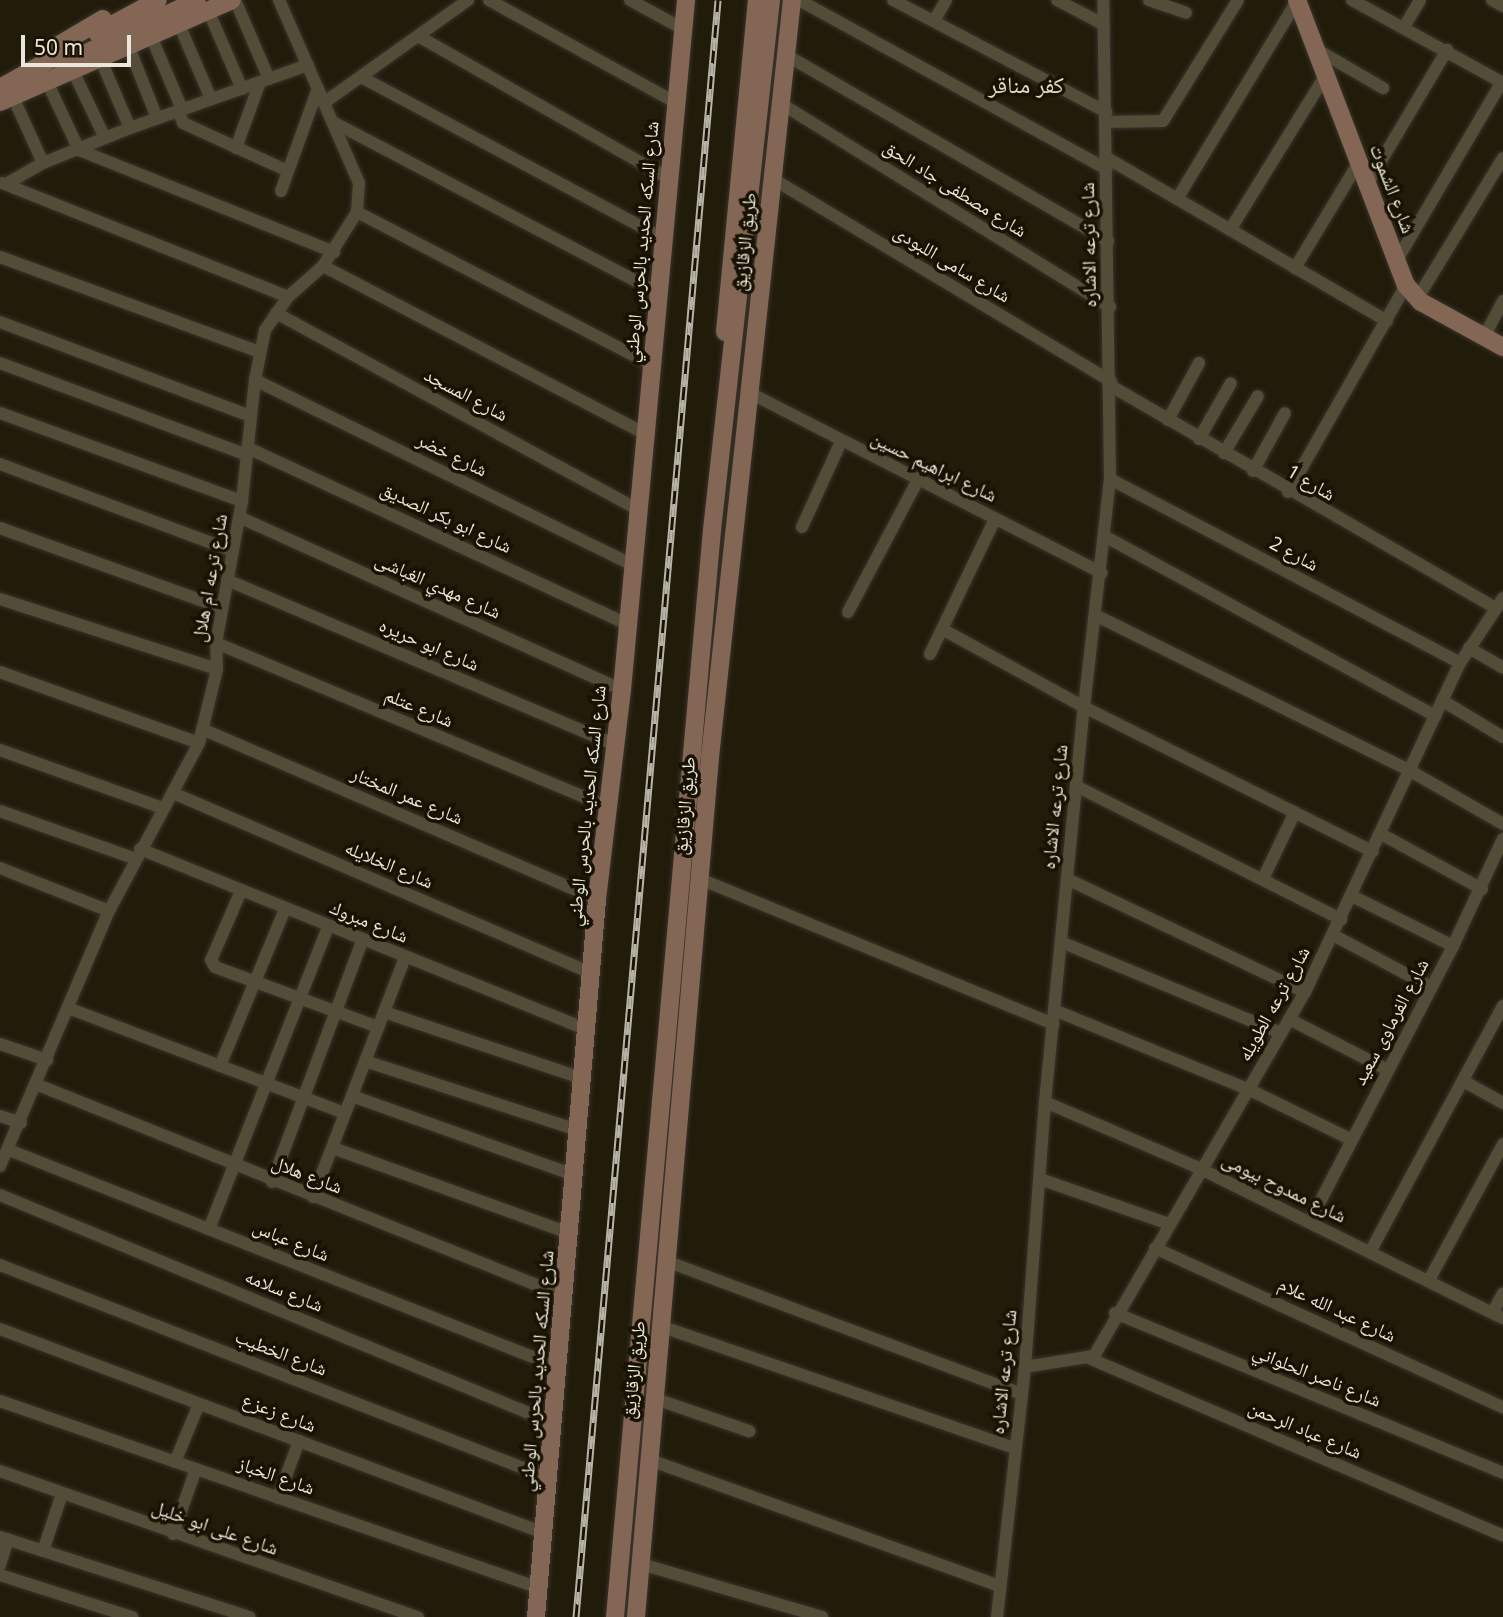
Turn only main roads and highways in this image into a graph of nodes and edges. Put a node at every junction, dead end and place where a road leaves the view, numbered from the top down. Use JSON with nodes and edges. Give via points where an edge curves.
{"nodes":[{"id":1,"x":137,"y":0,"type":"edge"},
{"id":2,"x":158,"y":0,"type":"edge"},
{"id":3,"x":234,"y":0,"type":"edge"},
{"id":4,"x":686,"y":0,"type":"edge"},
{"id":5,"x":757,"y":0,"type":"edge"},
{"id":6,"x":771,"y":0,"type":"edge"},
{"id":7,"x":792,"y":0,"type":"edge"},
{"id":8,"x":1297,"y":1,"type":"edge"},
{"id":9,"x":203,"y":5,"type":"edge"},
{"id":10,"x":3,"y":95,"type":"edge"},
{"id":11,"x":733,"y":343,"type":"junction"},
{"id":12,"x":1503,"y":347,"type":"edge"},
{"id":13,"x":722,"y":453,"type":"junction"},
{"id":14,"x":743,"y":455,"type":"junction"},
{"id":15,"x":681,"y":983,"type":"junction"},
{"id":16,"x":536,"y":1617,"type":"edge"},
{"id":17,"x":615,"y":1617,"type":"edge"},
{"id":18,"x":636,"y":1617,"type":"edge"}],
"edges":[{"from":1,"to":10,"type":"main road","via":[[46,52]]},
{"from":2,"to":10,"type":"main road"},
{"from":3,"to":9,"type":"main road"},
{"from":4,"to":16,"type":"main road","name":"شارع السكه الحديد بالحرس الوطني","via":[[622,690],[590,973]]},
{"from":5,"to":11,"type":"main road","via":[[726,300],[725,332]]},
{"from":6,"to":11,"type":"main road","name":"طريق الزقازيق"},
{"from":7,"to":14,"type":"main road","name":"طريق الزقازيق"},
{"from":8,"to":12,"type":"main road","name":"شارع الشموت","via":[[1411,292]]},
{"from":9,"to":10,"type":"main road","via":[[102,43]]},
{"from":9,"to":10,"type":"main road","via":[[178,22],[48,84]]},
{"from":11,"to":13,"type":"main road","name":"طريق الزقازيق"},
{"from":13,"to":14,"type":"main road"},
{"from":13,"to":15,"type":"main road","name":"طريق الزقازيق"},
{"from":14,"to":15,"type":"main road","name":"طريق الزقازيق","via":[[700,879]]},
{"from":15,"to":17,"type":"main road","name":"طريق الزقازيق"},
{"from":15,"to":18,"type":"main road","name":"طريق الزقازيق","via":[[666,1261]]}]}
